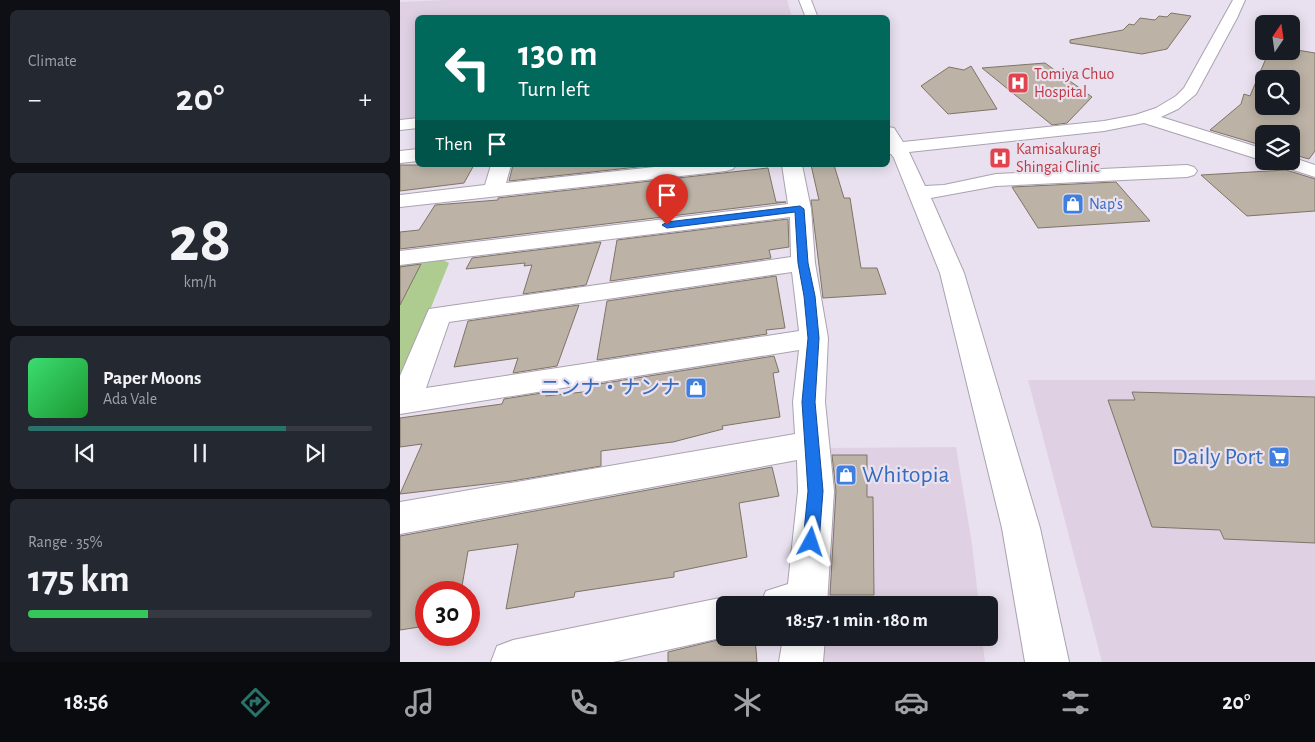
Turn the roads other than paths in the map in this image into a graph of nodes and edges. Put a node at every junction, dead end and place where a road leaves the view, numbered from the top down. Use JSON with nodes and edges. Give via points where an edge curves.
{"nodes":[{"id":1,"x":805,"y":0,"type":"edge"},
{"id":2,"x":1239,"y":0,"type":"edge"},
{"id":3,"x":811,"y":15,"type":"edge"},
{"id":4,"x":1143,"y":117,"type":"junction"},
{"id":5,"x":415,"y":123,"type":"edge"},
{"id":6,"x":400,"y":125,"type":"edge"},
{"id":7,"x":891,"y":143,"type":"edge"},
{"id":8,"x":1255,"y":152,"type":"edge"},
{"id":9,"x":415,"y":155,"type":"edge"},
{"id":10,"x":400,"y":157,"type":"edge"},
{"id":11,"x":1300,"y":166,"type":"edge"},
{"id":12,"x":500,"y":167,"type":"edge"},
{"id":13,"x":708,"y":167,"type":"edge"},
{"id":14,"x":792,"y":167,"type":"edge"},
{"id":15,"x":1315,"y":170,"type":"edge"},
{"id":16,"x":1187,"y":171,"type":"dead end"},
{"id":17,"x":493,"y":191,"type":"junction"},
{"id":18,"x":918,"y":193,"type":"junction"},
{"id":19,"x":400,"y":201,"type":"edge"},
{"id":20,"x":800,"y":209,"type":"junction"},
{"id":21,"x":400,"y":258,"type":"edge"},
{"id":22,"x":803,"y":263,"type":"junction"},
{"id":23,"x":814,"y":338,"type":"junction"},
{"id":24,"x":402,"y":403,"type":"edge"},
{"id":25,"x":812,"y":444,"type":"junction"},
{"id":26,"x":400,"y":518,"type":"edge"},
{"id":27,"x":802,"y":596,"type":"edge"},
{"id":28,"x":716,"y":619,"type":"edge"},
{"id":29,"x":801,"y":646,"type":"edge"},
{"id":30,"x":513,"y":662,"type":"edge"},
{"id":31,"x":801,"y":662,"type":"edge"},
{"id":32,"x":1047,"y":662,"type":"edge"}],
"edges":[{"from":1,"to":3,"type":"street"},
{"from":2,"to":4,"type":"street","via":[[1190,91],[1166,109]]},
{"from":4,"to":7,"type":"street","via":[[1104,126]]},
{"from":4,"to":8,"type":"street"},
{"from":5,"to":6,"type":"street"},
{"from":7,"to":18,"type":"street"},
{"from":9,"to":10,"type":"street"},
{"from":11,"to":15,"type":"street"},
{"from":12,"to":17,"type":"street"},
{"from":13,"to":17,"type":"street"},
{"from":14,"to":20,"type":"street"},
{"from":16,"to":18,"type":"street","via":[[996,180]]},
{"from":17,"to":19,"type":"street"},
{"from":18,"to":32,"type":"street","via":[[952,273],[985,389],[1021,528]]},
{"from":20,"to":21,"type":"street"},
{"from":20,"to":22,"type":"street"},
{"from":22,"to":23,"type":"street"},
{"from":22,"to":24,"type":"street","via":[[438,315]]},
{"from":23,"to":24,"type":"street"},
{"from":23,"to":25,"type":"street","via":[[809,402]]},
{"from":25,"to":26,"type":"street"},
{"from":25,"to":27,"type":"street","via":[[816,491]]},
{"from":28,"to":30,"type":"street"},
{"from":29,"to":31,"type":"street"}]}
